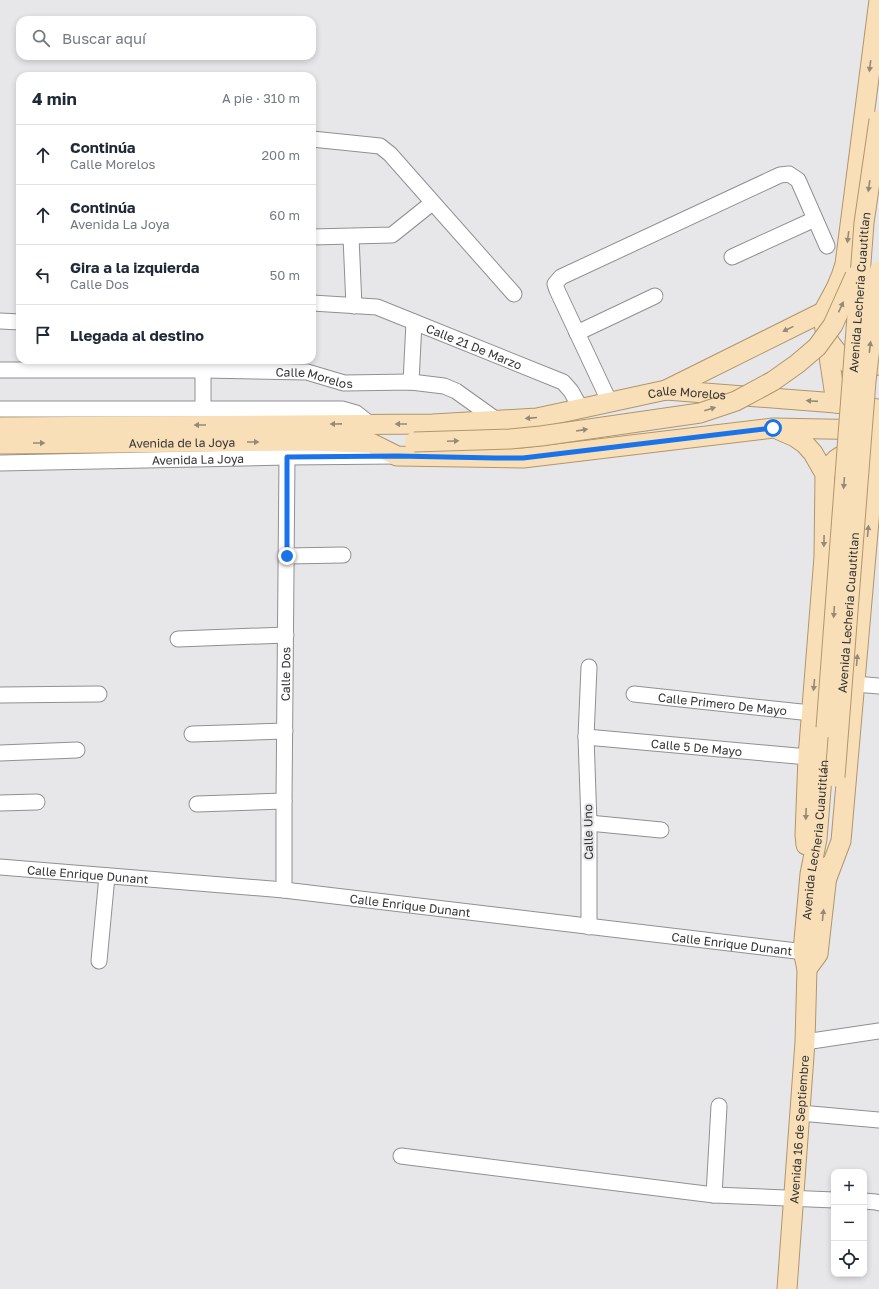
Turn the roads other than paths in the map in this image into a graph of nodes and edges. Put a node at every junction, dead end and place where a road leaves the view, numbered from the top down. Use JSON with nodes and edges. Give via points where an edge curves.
{"nodes":[{"id":1,"x":879,"y":0,"type":"edge"},
{"id":2,"x":879,"y":120,"type":"edge"},
{"id":3,"x":316,"y":140,"type":"edge"},
{"id":4,"x":432,"y":203,"type":"junction"},
{"id":5,"x":879,"y":213,"type":"edge"},
{"id":6,"x":815,"y":219,"type":"junction"},
{"id":7,"x":350,"y":236,"type":"junction"},
{"id":8,"x":316,"y":237,"type":"edge"},
{"id":9,"x":827,"y":246,"type":"dead end"},
{"id":10,"x":732,"y":257,"type":"dead end"},
{"id":11,"x":879,"y":271,"type":"edge"},
{"id":12,"x":514,"y":294,"type":"dead end"},
{"id":13,"x":654,"y":296,"type":"dead end"},
{"id":14,"x":316,"y":303,"type":"edge"},
{"id":15,"x":354,"y":306,"type":"junction"},
{"id":16,"x":822,"y":312,"type":"junction"},
{"id":17,"x":0,"y":321,"type":"edge"},
{"id":18,"x":16,"y":322,"type":"edge"},
{"id":19,"x":414,"y":322,"type":"junction"},
{"id":20,"x":577,"y":333,"type":"junction"},
{"id":21,"x":825,"y":336,"type":"junction"},
{"id":22,"x":879,"y":364,"type":"edge"},
{"id":23,"x":0,"y":370,"type":"edge"},
{"id":24,"x":204,"y":370,"type":"junction"},
{"id":25,"x":411,"y":382,"type":"junction"},
{"id":26,"x":666,"y":390,"type":"junction"},
{"id":27,"x":610,"y":403,"type":"junction"},
{"id":28,"x":836,"y":403,"type":"junction"},
{"id":29,"x":879,"y":407,"type":"edge"},
{"id":30,"x":203,"y":408,"type":"junction"},
{"id":31,"x":0,"y":409,"type":"edge"},
{"id":32,"x":581,"y":409,"type":"junction"},
{"id":33,"x":498,"y":421,"type":"junction"},
{"id":34,"x":367,"y":424,"type":"junction"},
{"id":35,"x":0,"y":427,"type":"edge"},
{"id":36,"x":773,"y":428,"type":"junction"},
{"id":37,"x":878,"y":429,"type":"edge"},
{"id":38,"x":367,"y":443,"type":"junction"},
{"id":39,"x":0,"y":444,"type":"edge"},
{"id":40,"x":397,"y":456,"type":"junction"},
{"id":41,"x":287,"y":457,"type":"junction"},
{"id":42,"x":874,"y":461,"type":"junction"},
{"id":43,"x":0,"y":463,"type":"edge"},
{"id":44,"x":824,"y":474,"type":"junction"},
{"id":45,"x":874,"y":505,"type":"edge"},
{"id":46,"x":343,"y":555,"type":"dead end"},
{"id":47,"x":287,"y":556,"type":"junction"},
{"id":48,"x":286,"y":635,"type":"junction"},
{"id":49,"x":178,"y":639,"type":"dead end"},
{"id":50,"x":589,"y":667,"type":"dead end"},
{"id":51,"x":855,"y":684,"type":"junction"},
{"id":52,"x":879,"y":686,"type":"edge"},
{"id":53,"x":99,"y":694,"type":"dead end"},
{"id":54,"x":634,"y":694,"type":"dead end"},
{"id":55,"x":0,"y":695,"type":"edge"},
{"id":56,"x":811,"y":713,"type":"junction"},
{"id":57,"x":826,"y":728,"type":"joint"},
{"id":58,"x":285,"y":732,"type":"junction"},
{"id":59,"x":192,"y":734,"type":"dead end"},
{"id":60,"x":586,"y":737,"type":"junction"},
{"id":61,"x":77,"y":750,"type":"dead end"},
{"id":62,"x":0,"y":753,"type":"edge"},
{"id":63,"x":808,"y":757,"type":"junction"},
{"id":64,"x":284,"y":801,"type":"junction"},
{"id":65,"x":37,"y":802,"type":"dead end"},
{"id":66,"x":0,"y":803,"type":"edge"},
{"id":67,"x":197,"y":804,"type":"dead end"},
{"id":68,"x":589,"y":824,"type":"junction"},
{"id":69,"x":661,"y":830,"type":"dead end"},
{"id":70,"x":0,"y":867,"type":"edge"},
{"id":71,"x":107,"y":876,"type":"junction"},
{"id":72,"x":818,"y":876,"type":"junction"},
{"id":73,"x":284,"y":890,"type":"junction"},
{"id":74,"x":589,"y":927,"type":"junction"},
{"id":75,"x":811,"y":952,"type":"junction"},
{"id":76,"x":99,"y":961,"type":"dead end"},
{"id":77,"x":879,"y":1031,"type":"edge"},
{"id":78,"x":805,"y":1042,"type":"junction"},
{"id":79,"x":719,"y":1106,"type":"dead end"},
{"id":80,"x":800,"y":1112,"type":"junction"},
{"id":81,"x":879,"y":1120,"type":"edge"},
{"id":82,"x":401,"y":1156,"type":"dead end"},
{"id":83,"x":714,"y":1195,"type":"junction"},
{"id":84,"x":793,"y":1199,"type":"junction"},
{"id":85,"x":831,"y":1200,"type":"edge"},
{"id":86,"x":867,"y":1201,"type":"edge"},
{"id":87,"x":879,"y":1203,"type":"edge"},
{"id":88,"x":787,"y":1289,"type":"edge"}],
"edges":[{"from":1,"to":16,"type":"main road","one_way":true,"via":[[845,264],[842,278]]},
{"from":2,"to":57,"type":"main road","name":"Avenida Lecheria Cuautitlan","one_way":true,"bridge":true,"via":[[864,223]]},
{"from":3,"to":4,"type":"street","via":[[380,146]]},
{"from":4,"to":7,"type":"street","via":[[392,235]]},
{"from":4,"to":12,"type":"street"},
{"from":38,"to":5,"type":"main road","name":"Avenida de la Joya","one_way":true,"bridge":true,"via":[[541,436],[700,413],[736,401],[779,377],[817,347],[833,325]]},
{"from":6,"to":9,"type":"street"},
{"from":6,"to":10,"type":"street"},
{"from":6,"to":20,"type":"street","via":[[798,180],[789,174],[780,175],[561,278],[555,284]]},
{"from":7,"to":8,"type":"street"},
{"from":7,"to":15,"type":"street"},
{"from":72,"to":11,"type":"main road","name":"Avenida Lecheria Cuautitlan","one_way":true,"bridge":true,"via":[[835,777],[866,381]]},
{"from":13,"to":20,"type":"street"},
{"from":14,"to":15,"type":"street","name":"Calle 21 De Marzo"},
{"from":15,"to":19,"type":"street","name":"Calle 21 De Marzo","via":[[377,307]]},
{"from":16,"to":21,"type":"main road"},
{"from":16,"to":26,"type":"main road","one_way":true},
{"from":17,"to":18,"type":"street"},
{"from":19,"to":25,"type":"street"},
{"from":19,"to":32,"type":"street","name":"Calle 21 De Marzo","via":[[563,382]]},
{"from":20,"to":27,"type":"street"},
{"from":21,"to":22,"type":"main road","via":[[850,366],[865,369]]},
{"from":21,"to":28,"type":"main road"},
{"from":23,"to":24,"type":"street","name":"Calle Morelos"},
{"from":24,"to":25,"type":"street","name":"Calle Morelos","via":[[306,372],[344,383]]},
{"from":24,"to":30,"type":"street"},
{"from":25,"to":33,"type":"street","name":"Calle Morelos","via":[[456,390]]},
{"from":26,"to":27,"type":"main road","name":"Calle Morelos"},
{"from":28,"to":26,"type":"main road","name":"Calle Morelos","one_way":true},
{"from":27,"to":32,"type":"main road","name":"Calle Morelos"},
{"from":28,"to":29,"type":"main road","name":"Calle Morelos"},
{"from":29,"to":37,"type":"main road"},
{"from":30,"to":31,"type":"street"},
{"from":30,"to":34,"type":"street","via":[[342,409],[356,413]]},
{"from":32,"to":33,"type":"main road","name":"Calle Morelos","one_way":true,"via":[[537,418]]},
{"from":33,"to":34,"type":"main road","name":"Calle Morelos","one_way":true},
{"from":34,"to":35,"type":"main road","name":"Avenida de la Joya","one_way":true},
{"from":36,"to":37,"type":"main road"},
{"from":36,"to":40,"type":"main road","via":[[523,458]]},
{"from":36,"to":44,"type":"main road","via":[[805,444]]},
{"from":37,"to":42,"type":"main road"},
{"from":39,"to":38,"type":"main road","name":"Avenida de la Joya","one_way":true},
{"from":38,"to":40,"type":"main road"},
{"from":40,"to":41,"type":"street","name":"Avenida La Joya"},
{"from":41,"to":43,"type":"street","name":"Avenida La Joya"},
{"from":41,"to":47,"type":"street","name":"Calle Dos"},
{"from":42,"to":44,"type":"main road","via":[[860,456],[843,455],[836,458]]},
{"from":42,"to":45,"type":"main road"},
{"from":44,"to":56,"type":"main road","one_way":true,"via":[[824,558]]},
{"from":51,"to":45,"type":"main road","one_way":true},
{"from":46,"to":47,"type":"street"},
{"from":47,"to":48,"type":"street","name":"Calle Dos"},
{"from":48,"to":49,"type":"street"},
{"from":48,"to":58,"type":"street","name":"Calle Dos"},
{"from":50,"to":60,"type":"street","name":"Calle Uno"},
{"from":51,"to":52,"type":"street"},
{"from":51,"to":72,"type":"main road","via":[[841,841]]},
{"from":53,"to":55,"type":"street"},
{"from":54,"to":56,"type":"street","name":"Calle Primero De Mayo"},
{"from":56,"to":63,"type":"main road"},
{"from":57,"to":72,"type":"main road","name":"Avenida Lecheria Cuautitlán","via":[[817,839]]},
{"from":58,"to":59,"type":"street"},
{"from":58,"to":64,"type":"street","name":"Calle Dos"},
{"from":60,"to":63,"type":"street","name":"Calle 5 De Mayo"},
{"from":60,"to":68,"type":"street","name":"Calle Uno"},
{"from":61,"to":62,"type":"street"},
{"from":63,"to":72,"type":"main road","one_way":true,"via":[[805,835]]},
{"from":64,"to":67,"type":"street"},
{"from":64,"to":73,"type":"street","name":"Calle Dos"},
{"from":65,"to":66,"type":"street"},
{"from":68,"to":69,"type":"street"},
{"from":68,"to":74,"type":"street","name":"Calle Uno"},
{"from":70,"to":71,"type":"street","name":"Calle Enrique Dunant"},
{"from":71,"to":73,"type":"street","name":"Calle Enrique Dunant"},
{"from":71,"to":76,"type":"street"},
{"from":72,"to":75,"type":"main road","name":"Avenida Lecheria Cuautitlan"},
{"from":73,"to":74,"type":"street","name":"Calle Enrique Dunant"},
{"from":74,"to":75,"type":"street","name":"Calle Enrique Dunant"},
{"from":75,"to":78,"type":"main road","name":"Avenida 16 de Septiembre"},
{"from":77,"to":78,"type":"street"},
{"from":78,"to":80,"type":"main road","name":"Avenida 16 de Septiembre"},
{"from":79,"to":83,"type":"street"},
{"from":80,"to":81,"type":"street"},
{"from":80,"to":84,"type":"main road","name":"Avenida 16 de Septiembre"},
{"from":82,"to":83,"type":"street"},
{"from":83,"to":84,"type":"street"},
{"from":84,"to":85,"type":"street"},
{"from":84,"to":88,"type":"main road","name":"Avenida 16 de Septiembre"},
{"from":86,"to":87,"type":"street"}]}
